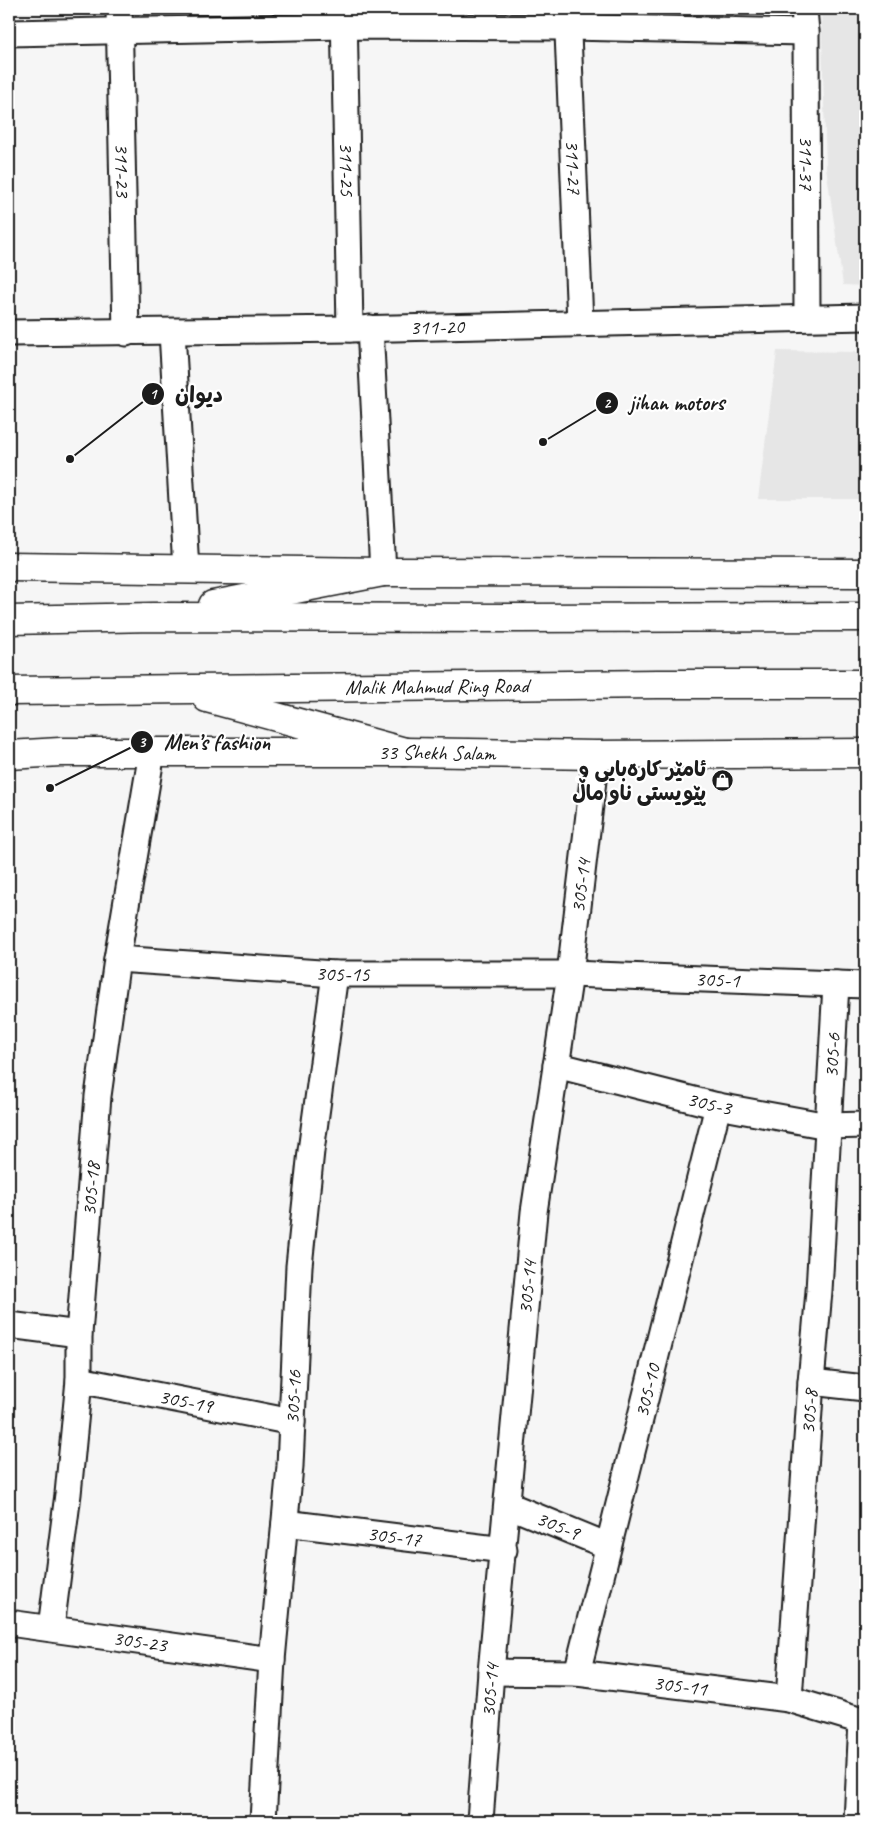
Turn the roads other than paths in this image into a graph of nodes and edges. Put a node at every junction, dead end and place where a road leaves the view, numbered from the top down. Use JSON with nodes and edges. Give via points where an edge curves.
{"nodes":[{"id":1,"x":344,"y":18,"type":"edge"},
{"id":2,"x":568,"y":18,"type":"edge"},
{"id":3,"x":120,"y":19,"type":"edge"},
{"id":4,"x":805,"y":20,"type":"edge"},
{"id":5,"x":9,"y":33,"type":"edge"},
{"id":6,"x":865,"y":316,"type":"edge"},
{"id":7,"x":807,"y":317,"type":"junction"},
{"id":8,"x":580,"y":323,"type":"junction"},
{"id":9,"x":360,"y":328,"type":"junction"},
{"id":10,"x":172,"y":332,"type":"junction"},
{"id":11,"x":9,"y":333,"type":"edge"},
{"id":12,"x":126,"y":333,"type":"junction"},
{"id":13,"x":9,"y":567,"type":"edge"},
{"id":14,"x":186,"y":569,"type":"junction"},
{"id":15,"x":383,"y":572,"type":"junction"},
{"id":16,"x":865,"y":573,"type":"edge"},
{"id":17,"x":153,"y":617,"type":"junction"},
{"id":18,"x":865,"y":617,"type":"edge"},
{"id":19,"x":9,"y":620,"type":"edge"},
{"id":20,"x":865,"y":684,"type":"edge"},
{"id":21,"x":174,"y":690,"type":"junction"},
{"id":22,"x":9,"y":691,"type":"edge"},
{"id":23,"x":152,"y":752,"type":"junction"},
{"id":24,"x":405,"y":752,"type":"junction"},
{"id":25,"x":865,"y":753,"type":"edge"},
{"id":26,"x":9,"y":755,"type":"edge"},
{"id":27,"x":596,"y":756,"type":"junction"},
{"id":28,"x":117,"y":959,"type":"junction"},
{"id":29,"x":335,"y":974,"type":"junction"},
{"id":30,"x":570,"y":974,"type":"junction"},
{"id":31,"x":836,"y":984,"type":"junction"},
{"id":32,"x":865,"y":985,"type":"edge"},
{"id":33,"x":556,"y":1065,"type":"junction"},
{"id":34,"x":718,"y":1106,"type":"junction"},
{"id":35,"x":865,"y":1125,"type":"edge"},
{"id":36,"x":828,"y":1126,"type":"junction"},
{"id":37,"x":9,"y":1325,"type":"edge"},
{"id":38,"x":79,"y":1334,"type":"junction"},
{"id":39,"x":79,"y":1380,"type":"junction"},
{"id":40,"x":811,"y":1382,"type":"junction"},
{"id":41,"x":865,"y":1388,"type":"edge"},
{"id":42,"x":292,"y":1422,"type":"junction"},
{"id":43,"x":508,"y":1505,"type":"junction"},
{"id":44,"x":285,"y":1523,"type":"junction"},
{"id":45,"x":608,"y":1546,"type":"junction"},
{"id":46,"x":504,"y":1550,"type":"junction"},
{"id":47,"x":9,"y":1623,"type":"edge"},
{"id":48,"x":51,"y":1628,"type":"junction"},
{"id":49,"x":272,"y":1660,"type":"junction"},
{"id":50,"x":491,"y":1672,"type":"junction"},
{"id":51,"x":577,"y":1673,"type":"junction"},
{"id":52,"x":789,"y":1699,"type":"junction"},
{"id":53,"x":864,"y":1722,"type":"edge"},
{"id":54,"x":263,"y":1821,"type":"edge"},
{"id":55,"x":480,"y":1821,"type":"edge"},
{"id":56,"x":857,"y":1821,"type":"edge"}],
"edges":[{"from":1,"to":2,"type":"street"},
{"from":1,"to":3,"type":"street"},
{"from":1,"to":9,"type":"street","name":"311-25"},
{"from":2,"to":4,"type":"street"},
{"from":2,"to":8,"type":"street","name":"311-27"},
{"from":3,"to":5,"type":"street"},
{"from":3,"to":12,"type":"street","name":"311-23"},
{"from":4,"to":7,"type":"street","name":"311-37"},
{"from":6,"to":7,"type":"street","name":"311-20"},
{"from":7,"to":8,"type":"street","name":"311-20"},
{"from":8,"to":9,"type":"street","name":"311-20"},
{"from":9,"to":10,"type":"street","name":"311-20"},
{"from":9,"to":15,"type":"street","name":"311-25"},
{"from":10,"to":12,"type":"street","name":"311-20"},
{"from":10,"to":14,"type":"street"},
{"from":11,"to":12,"type":"street","name":"311-20"},
{"from":13,"to":14,"type":"main road"},
{"from":14,"to":15,"type":"main road"},
{"from":15,"to":16,"type":"main road"},
{"from":15,"to":17,"type":"main road"},
{"from":17,"to":18,"type":"main road"},
{"from":17,"to":19,"type":"main road"},
{"from":20,"to":21,"type":"main road","name":"Malik Mahmud Ring Road"},
{"from":21,"to":22,"type":"main road","name":"Malik Mahmud Ring Road"},
{"from":21,"to":24,"type":"main road"},
{"from":23,"to":24,"type":"main road","name":"33 Shekh Salam"},
{"from":23,"to":26,"type":"main road","name":"33 Shekh Salam"},
{"from":23,"to":28,"type":"street","name":"305-18"},
{"from":24,"to":27,"type":"main road","name":"33 Shekh Salam"},
{"from":25,"to":27,"type":"main road","name":"33 Shekh Salam"},
{"from":27,"to":30,"type":"street","name":"305-14"},
{"from":28,"to":29,"type":"street","name":"305-15"},
{"from":28,"to":38,"type":"street","name":"305-18","via":[[98,1096]]},
{"from":29,"to":30,"type":"street","name":"305-15"},
{"from":29,"to":42,"type":"street","name":"305-16","via":[[299,1266]]},
{"from":30,"to":31,"type":"street","name":"305-1"},
{"from":30,"to":33,"type":"street","name":"305-14"},
{"from":31,"to":32,"type":"street","name":"305-1"},
{"from":31,"to":36,"type":"street","name":"305-6"},
{"from":33,"to":34,"type":"street","name":"305-3"},
{"from":33,"to":43,"type":"street","name":"305-14","via":[[534,1212]]},
{"from":34,"to":36,"type":"street","name":"305-3"},
{"from":34,"to":45,"type":"street","name":"305-10"},
{"from":35,"to":36,"type":"street","name":"305-3"},
{"from":36,"to":40,"type":"street","name":"305-8"},
{"from":37,"to":38,"type":"street"},
{"from":38,"to":39,"type":"street","name":"305-18"},
{"from":39,"to":42,"type":"street","name":"305-19"},
{"from":39,"to":48,"type":"street","name":"305-18"},
{"from":40,"to":41,"type":"street"},
{"from":40,"to":52,"type":"street","name":"305-8"},
{"from":42,"to":44,"type":"street","name":"305-16"},
{"from":43,"to":45,"type":"street","name":"305-9"},
{"from":43,"to":46,"type":"street","name":"305-14"},
{"from":44,"to":46,"type":"street","name":"305-17"},
{"from":44,"to":49,"type":"street","name":"305-16"},
{"from":45,"to":51,"type":"street","name":"305-10"},
{"from":46,"to":50,"type":"street","name":"305-14"},
{"from":47,"to":48,"type":"street","name":"305-23"},
{"from":48,"to":49,"type":"street","name":"305-23"},
{"from":49,"to":54,"type":"street","name":"305-16"},
{"from":50,"to":51,"type":"street","name":"305-11"},
{"from":50,"to":55,"type":"street","name":"305-14"},
{"from":51,"to":52,"type":"street","name":"305-11"},
{"from":52,"to":53,"type":"street","name":"305-11"},
{"from":53,"to":56,"type":"street"}]}
